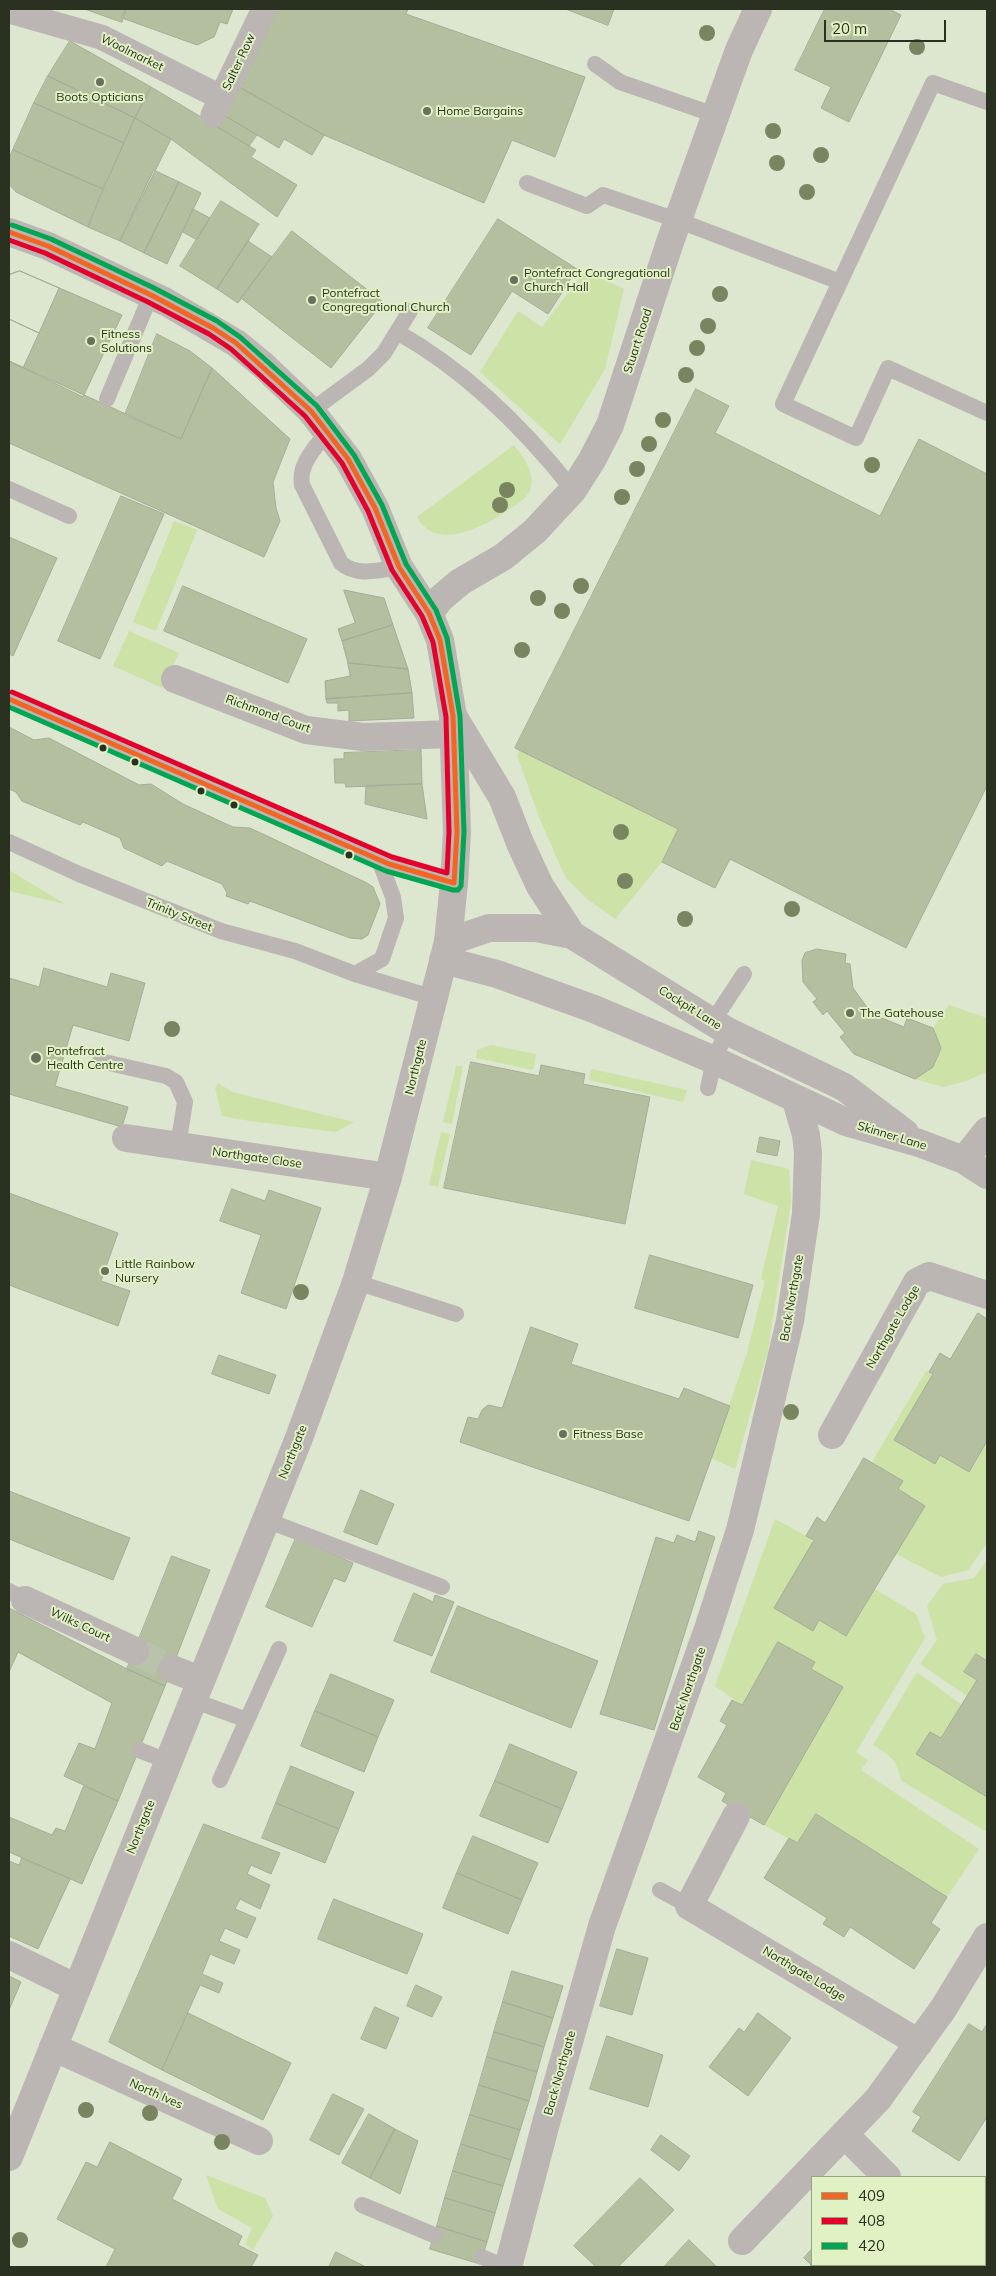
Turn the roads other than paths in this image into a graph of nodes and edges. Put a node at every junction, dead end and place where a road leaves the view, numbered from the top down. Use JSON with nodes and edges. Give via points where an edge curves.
{"nodes":[{"id":1,"x":264,"y":9,"type":"edge"},
{"id":2,"x":758,"y":9,"type":"edge"},
{"id":3,"x":9,"y":11,"type":"edge"},
{"id":4,"x":53,"y":16,"type":"edge"},
{"id":5,"x":596,"y":64,"type":"dead end"},
{"id":6,"x":987,"y":102,"type":"edge"},
{"id":7,"x":218,"y":106,"type":"joint"},
{"id":8,"x":715,"y":115,"type":"junction"},
{"id":9,"x":526,"y":182,"type":"dead end"},
{"id":10,"x":677,"y":220,"type":"junction"},
{"id":11,"x":9,"y":232,"type":"edge"},
{"id":12,"x":840,"y":282,"type":"junction"},
{"id":13,"x":151,"y":295,"type":"junction"},
{"id":14,"x":410,"y":311,"type":"dead end"},
{"id":15,"x":398,"y":332,"type":"junction"},
{"id":16,"x":107,"y":399,"type":"dead end"},
{"id":17,"x":987,"y":413,"type":"edge"},
{"id":18,"x":320,"y":421,"type":"junction"},
{"id":19,"x":9,"y":489,"type":"edge"},
{"id":20,"x":574,"y":490,"type":"junction"},
{"id":21,"x":69,"y":516,"type":"dead end"},
{"id":22,"x":399,"y":567,"type":"junction"},
{"id":23,"x":429,"y":613,"type":"junction"},
{"id":24,"x":176,"y":679,"type":"dead end"},
{"id":25,"x":9,"y":700,"type":"edge"},
{"id":26,"x":453,"y":725,"type":"junction"},
{"id":27,"x":9,"y":842,"type":"edge"},
{"id":28,"x":379,"y":860,"type":"junction"},
{"id":29,"x":454,"y":883,"type":"junction"},
{"id":30,"x":572,"y":935,"type":"junction"},
{"id":31,"x":445,"y":951,"type":"junction"},
{"id":32,"x":355,"y":974,"type":"junction"},
{"id":33,"x":744,"y":974,"type":"dead end"},
{"id":34,"x":434,"y":998,"type":"junction"},
{"id":35,"x":720,"y":1026,"type":"junction"},
{"id":36,"x":714,"y":1060,"type":"junction"},
{"id":37,"x":100,"y":1061,"type":"dead end"},
{"id":38,"x":708,"y":1088,"type":"dead end"},
{"id":39,"x":796,"y":1100,"type":"junction"},
{"id":40,"x":987,"y":1131,"type":"edge"},
{"id":41,"x":126,"y":1138,"type":"dead end"},
{"id":42,"x":919,"y":1143,"type":"junction"},
{"id":43,"x":178,"y":1146,"type":"junction"},
{"id":44,"x":964,"y":1160,"type":"junction"},
{"id":45,"x":987,"y":1175,"type":"edge"},
{"id":46,"x":388,"y":1177,"type":"junction"},
{"id":47,"x":356,"y":1282,"type":"junction"},
{"id":48,"x":987,"y":1295,"type":"edge"},
{"id":49,"x":456,"y":1314,"type":"dead end"},
{"id":50,"x":832,"y":1435,"type":"dead end"},
{"id":51,"x":266,"y":1520,"type":"junction"},
{"id":52,"x":442,"y":1587,"type":"dead end"},
{"id":53,"x":17,"y":1595,"type":"edge"},
{"id":54,"x":279,"y":1649,"type":"dead end"},
{"id":55,"x":135,"y":1651,"type":"tunnel mouth"},
{"id":56,"x":172,"y":1669,"type":"tunnel mouth"},
{"id":57,"x":196,"y":1690,"type":"junction"},
{"id":58,"x":247,"y":1720,"type":"junction"},
{"id":59,"x":139,"y":1750,"type":"dead end"},
{"id":60,"x":167,"y":1762,"type":"junction"},
{"id":61,"x":220,"y":1780,"type":"dead end"},
{"id":62,"x":736,"y":1816,"type":"dead end"},
{"id":63,"x":660,"y":1890,"type":"dead end"},
{"id":64,"x":689,"y":1906,"type":"junction"},
{"id":65,"x":987,"y":1937,"type":"edge"},
{"id":66,"x":9,"y":1956,"type":"edge"},
{"id":67,"x":77,"y":1988,"type":"junction"},
{"id":68,"x":919,"y":2043,"type":"junction"},
{"id":69,"x":53,"y":2047,"type":"junction"},
{"id":70,"x":845,"y":2136,"type":"junction"},
{"id":71,"x":259,"y":2140,"type":"dead end"},
{"id":72,"x":9,"y":2157,"type":"edge"},
{"id":73,"x":886,"y":2176,"type":"edge"},
{"id":74,"x":362,"y":2204,"type":"dead end"},
{"id":75,"x":434,"y":2236,"type":"dead end"},
{"id":76,"x":742,"y":2241,"type":"dead end"},
{"id":77,"x":482,"y":2257,"type":"dead end"},
{"id":78,"x":507,"y":2267,"type":"edge"}],
"edges":[{"from":1,"to":7,"type":"street","name":"Salter Row"},
{"from":2,"to":8,"type":"street","name":"Stuart Road"},
{"from":3,"to":4,"type":"street","name":"Woolmarket"},
{"from":4,"to":7,"type":"street","name":"Woolmarket","via":[[101,37]]},
{"from":5,"to":8,"type":"lane","via":[[620,82]]},
{"from":6,"to":12,"type":"lane","via":[[933,83]]},
{"from":8,"to":10,"type":"street","name":"Stuart Road"},
{"from":9,"to":10,"type":"lane","via":[[587,206],[603,195]]},
{"from":10,"to":12,"type":"lane"},
{"from":10,"to":20,"type":"street","name":"Stuart Road","via":[[610,425]]},
{"from":11,"to":13,"type":"street","name":"Northgate","via":[[48,246]]},
{"from":12,"to":17,"type":"lane","via":[[783,404],[856,438],[888,368]]},
{"from":13,"to":16,"type":"lane"},
{"from":13,"to":18,"type":"street","name":"Northgate","via":[[236,343]]},
{"from":14,"to":15,"type":"lane"},
{"from":15,"to":18,"type":"lane","via":[[384,353]]},
{"from":15,"to":20,"type":"lane","via":[[447,363],[491,400],[522,429]]},
{"from":18,"to":22,"type":"street","name":"Northgate","via":[[348,459],[375,508]]},
{"from":18,"to":22,"type":"lane","via":[[300,476],[341,564],[347,570],[356,571]]},
{"from":19,"to":21,"type":"lane"},
{"from":20,"to":23,"type":"street","name":"Stuart Road","via":[[535,531],[503,557],[460,582]]},
{"from":22,"to":23,"type":"street","name":"Northgate"},
{"from":23,"to":26,"type":"street","name":"Northgate","via":[[440,640]]},
{"from":24,"to":26,"type":"street","name":"Richmond Court","via":[[306,730],[363,737]]},
{"from":25,"to":28,"type":"lane"},
{"from":26,"to":29,"type":"street","name":"Northgate","via":[[457,832]]},
{"from":26,"to":30,"type":"street","name":"Northgate","via":[[502,797],[540,886]]},
{"from":27,"to":32,"type":"lane","name":"Trinity Street","via":[[212,928],[295,951]]},
{"from":28,"to":29,"type":"lane"},
{"from":28,"to":32,"type":"lane","via":[[393,898],[396,918],[382,959]]},
{"from":29,"to":31,"type":"street","name":"Northgate"},
{"from":30,"to":31,"type":"street","name":"Cockpit Lane","via":[[536,928],[489,928]]},
{"from":30,"to":35,"type":"street","name":"Cockpit Lane"},
{"from":31,"to":34,"type":"street","name":"Northgate"},
{"from":31,"to":36,"type":"street"},
{"from":32,"to":34,"type":"lane","name":"Trinity Street"},
{"from":33,"to":35,"type":"lane"},
{"from":34,"to":46,"type":"street","name":"Northgate"},
{"from":35,"to":36,"type":"lane"},
{"from":35,"to":42,"type":"street","name":"Cockpit Lane","via":[[844,1087]]},
{"from":36,"to":38,"type":"lane"},
{"from":36,"to":39,"type":"street"},
{"from":37,"to":43,"type":"lane","via":[[166,1076],[176,1082],[185,1102]]},
{"from":39,"to":42,"type":"street","name":"Skinner Lane","via":[[846,1122]]},
{"from":39,"to":78,"type":"street","name":"Back Northgate","via":[[808,1153],[806,1214],[786,1338],[740,1530],[688,1688],[602,1926]]},
{"from":40,"to":44,"type":"street"},
{"from":41,"to":43,"type":"street","name":"Northgate Close"},
{"from":42,"to":44,"type":"street","name":"Skinner Lane"},
{"from":43,"to":46,"type":"street","name":"Northgate Close"},
{"from":44,"to":45,"type":"street","name":"Skinner Lane"},
{"from":46,"to":47,"type":"street","name":"Northgate"},
{"from":47,"to":49,"type":"lane"},
{"from":47,"to":51,"type":"street","name":"Northgate"},
{"from":48,"to":50,"type":"street","name":"Northgate Lodge","via":[[929,1276],[917,1282]]},
{"from":51,"to":52,"type":"lane"},
{"from":51,"to":57,"type":"street","name":"Northgate"},
{"from":53,"to":55,"type":"street","name":"Wilks Court"},
{"from":54,"to":58,"type":"lane"},
{"from":56,"to":57,"type":"street"},
{"from":57,"to":58,"type":"lane"},
{"from":57,"to":60,"type":"street","name":"Northgate"},
{"from":58,"to":61,"type":"lane"},
{"from":59,"to":60,"type":"lane"},
{"from":60,"to":67,"type":"street","name":"Northgate"},
{"from":62,"to":64,"type":"street"},
{"from":63,"to":64,"type":"lane","name":"Northgate Lodge"},
{"from":64,"to":68,"type":"street","name":"Northgate Lodge"},
{"from":65,"to":68,"type":"street"},
{"from":66,"to":67,"type":"street"},
{"from":67,"to":69,"type":"street","name":"Northgate"},
{"from":68,"to":70,"type":"street","via":[[878,2099]]},
{"from":69,"to":71,"type":"street","name":"North Ives"},
{"from":69,"to":72,"type":"street","name":"Northgate"},
{"from":70,"to":73,"type":"street"},
{"from":70,"to":76,"type":"street"},
{"from":74,"to":75,"type":"lane"},
{"from":77,"to":78,"type":"lane"}]}
